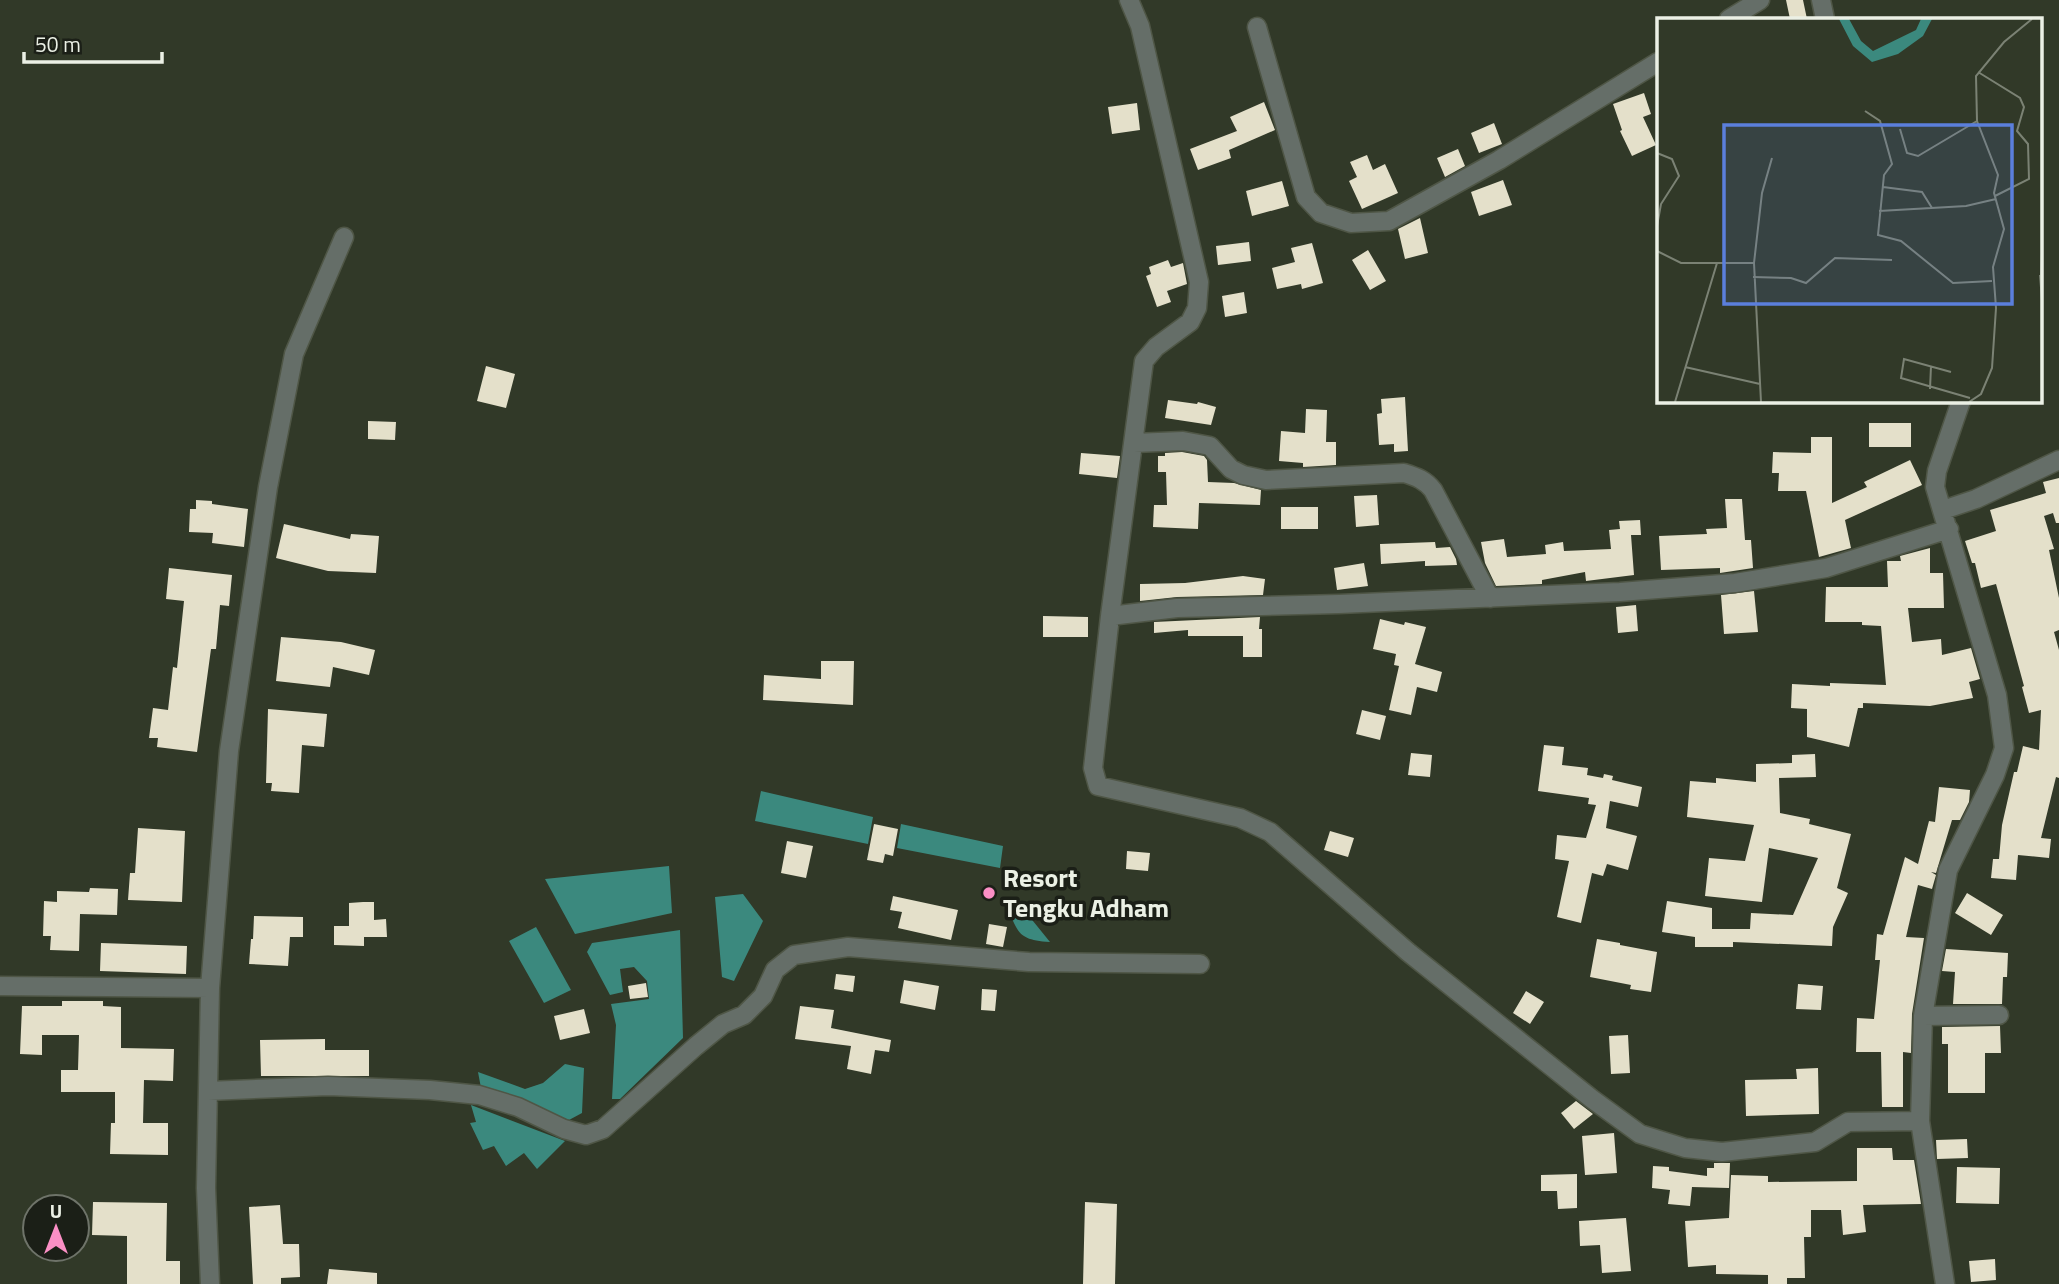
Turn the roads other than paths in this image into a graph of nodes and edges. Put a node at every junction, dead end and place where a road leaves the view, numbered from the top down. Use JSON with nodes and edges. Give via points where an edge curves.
{"nodes":[{"id":1,"x":1129,"y":0,"type":"edge"},
{"id":2,"x":1760,"y":0,"type":"edge"},
{"id":3,"x":1821,"y":0,"type":"edge"},
{"id":4,"x":1731,"y":18,"type":"edge"},
{"id":5,"x":1825,"y":18,"type":"edge"},
{"id":6,"x":1257,"y":27,"type":"dead end"},
{"id":7,"x":1657,"y":63,"type":"edge"},
{"id":8,"x":344,"y":237,"type":"dead end"},
{"id":9,"x":1961,"y":402,"type":"edge"},
{"id":10,"x":1134,"y":443,"type":"junction"},
{"id":11,"x":2059,"y":460,"type":"edge"},
{"id":12,"x":1943,"y":510,"type":"junction"},
{"id":13,"x":1949,"y":529,"type":"junction"},
{"id":14,"x":1490,"y":598,"type":"junction"},
{"id":15,"x":1110,"y":616,"type":"junction"},
{"id":16,"x":1200,"y":964,"type":"dead end"},
{"id":17,"x":0,"y":986,"type":"edge"},
{"id":18,"x":211,"y":988,"type":"junction"},
{"id":19,"x":1999,"y":1015,"type":"dead end"},
{"id":20,"x":1923,"y":1016,"type":"junction"},
{"id":21,"x":208,"y":1091,"type":"junction"},
{"id":22,"x":1920,"y":1121,"type":"junction"},
{"id":23,"x":210,"y":1284,"type":"edge"},
{"id":24,"x":1945,"y":1284,"type":"edge"}],
"edges":[{"from":1,"to":10,"type":"street","via":[[1140,26],[1199,282],[1197,308],[1190,322],[1156,346],[1144,361]]},
{"from":2,"to":4,"type":"street"},
{"from":3,"to":5,"type":"street"},
{"from":6,"to":7,"type":"street","via":[[1306,197],[1321,213],[1351,223],[1389,221],[1399,216]]},
{"from":8,"to":18,"type":"street","via":[[294,354],[268,487],[229,751]]},
{"from":9,"to":12,"type":"street","via":[[1937,471],[1935,487]]},
{"from":10,"to":14,"type":"street","via":[[1183,441],[1210,446],[1231,469],[1266,480],[1415,476],[1433,490]]},
{"from":10,"to":15,"type":"street"},
{"from":11,"to":12,"type":"street"},
{"from":12,"to":13,"type":"street"},
{"from":13,"to":14,"type":"street","via":[[1826,568],[1735,583]]},
{"from":13,"to":20,"type":"street","via":[[1997,695],[2004,748],[1996,775],[1948,870]]},
{"from":14,"to":15,"type":"street","via":[[1177,608]]},
{"from":15,"to":22,"type":"street","via":[[1093,768],[1098,786],[1240,818],[1270,832],[1408,951],[1640,1134],[1685,1148],[1722,1152],[1815,1142],[1848,1122]]},
{"from":16,"to":21,"type":"street","via":[[1029,962],[848,947],[793,956],[775,970],[763,996],[744,1015],[723,1024],[603,1129],[586,1135],[479,1095],[328,1086]]},
{"from":17,"to":18,"type":"street"},
{"from":18,"to":21,"type":"street"},
{"from":19,"to":20,"type":"street"},
{"from":20,"to":22,"type":"street"},
{"from":21,"to":23,"type":"street"},
{"from":22,"to":24,"type":"street"}]}
